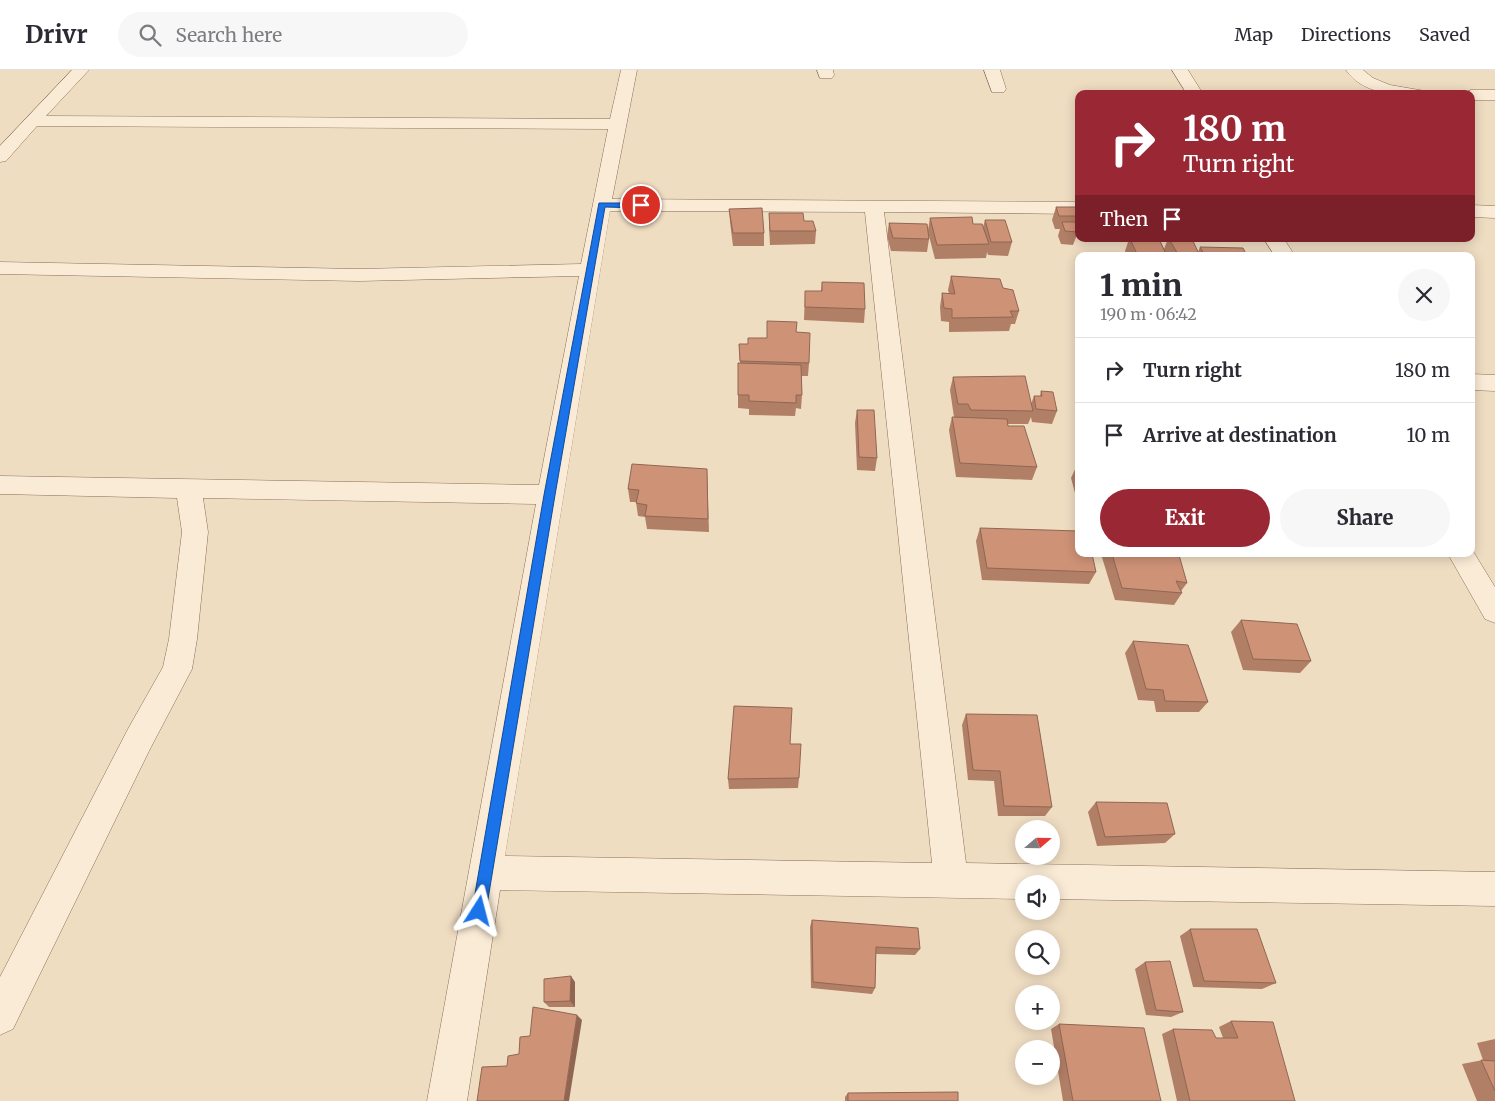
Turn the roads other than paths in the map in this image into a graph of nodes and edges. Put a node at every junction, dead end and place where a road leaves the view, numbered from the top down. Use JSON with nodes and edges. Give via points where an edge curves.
{"nodes":[{"id":1,"x":81,"y":70,"type":"edge"},
{"id":2,"x":629,"y":70,"type":"edge"},
{"id":3,"x":992,"y":70,"type":"edge"},
{"id":4,"x":1180,"y":70,"type":"edge"},
{"id":5,"x":1354,"y":70,"type":"edge"},
{"id":6,"x":998,"y":89,"type":"dead end"},
{"id":7,"x":1192,"y":90,"type":"edge"},
{"id":8,"x":1393,"y":90,"type":"edge"},
{"id":9,"x":1475,"y":95,"type":"edge"},
{"id":10,"x":1495,"y":95,"type":"edge"},
{"id":11,"x":32,"y":121,"type":"junction"},
{"id":12,"x":618,"y":124,"type":"junction"},
{"id":13,"x":0,"y":157,"type":"edge"},
{"id":14,"x":602,"y":205,"type":"junction"},
{"id":15,"x":874,"y":207,"type":"junction"},
{"id":16,"x":1075,"y":208,"type":"edge"},
{"id":17,"x":1475,"y":212,"type":"edge"},
{"id":18,"x":1495,"y":212,"type":"edge"},
{"id":19,"x":0,"y":268,"type":"edge"},
{"id":20,"x":590,"y":270,"type":"junction"},
{"id":21,"x":1475,"y":382,"type":"edge"},
{"id":22,"x":1495,"y":383,"type":"edge"},
{"id":23,"x":0,"y":486,"type":"edge"},
{"id":24,"x":189,"y":489,"type":"junction"},
{"id":25,"x":550,"y":495,"type":"junction"},
{"id":26,"x":1463,"y":557,"type":"edge"},
{"id":27,"x":1495,"y":611,"type":"edge"},
{"id":28,"x":485,"y":873,"type":"junction"},
{"id":29,"x":951,"y":880,"type":"junction"},
{"id":30,"x":1495,"y":890,"type":"edge"},
{"id":31,"x":0,"y":1016,"type":"edge"},
{"id":32,"x":447,"y":1101,"type":"edge"}],
"edges":[{"from":1,"to":11,"type":"street"},
{"from":2,"to":12,"type":"street"},
{"from":3,"to":6,"type":"street"},
{"from":4,"to":7,"type":"street"},
{"from":5,"to":8,"type":"street","via":[[1376,85]]},
{"from":9,"to":10,"type":"street"},
{"from":11,"to":12,"type":"street"},
{"from":11,"to":13,"type":"street"},
{"from":12,"to":14,"type":"street"},
{"from":14,"to":15,"type":"street"},
{"from":14,"to":20,"type":"street"},
{"from":15,"to":16,"type":"street"},
{"from":15,"to":29,"type":"street"},
{"from":17,"to":18,"type":"street"},
{"from":19,"to":20,"type":"street","via":[[359,275]]},
{"from":20,"to":25,"type":"street"},
{"from":21,"to":22,"type":"street"},
{"from":23,"to":24,"type":"street"},
{"from":24,"to":25,"type":"street"},
{"from":24,"to":31,"type":"street","via":[[195,532],[177,670]]},
{"from":25,"to":28,"type":"street"},
{"from":26,"to":27,"type":"street"},
{"from":28,"to":29,"type":"street"},
{"from":28,"to":32,"type":"street"},
{"from":29,"to":30,"type":"street"}]}
